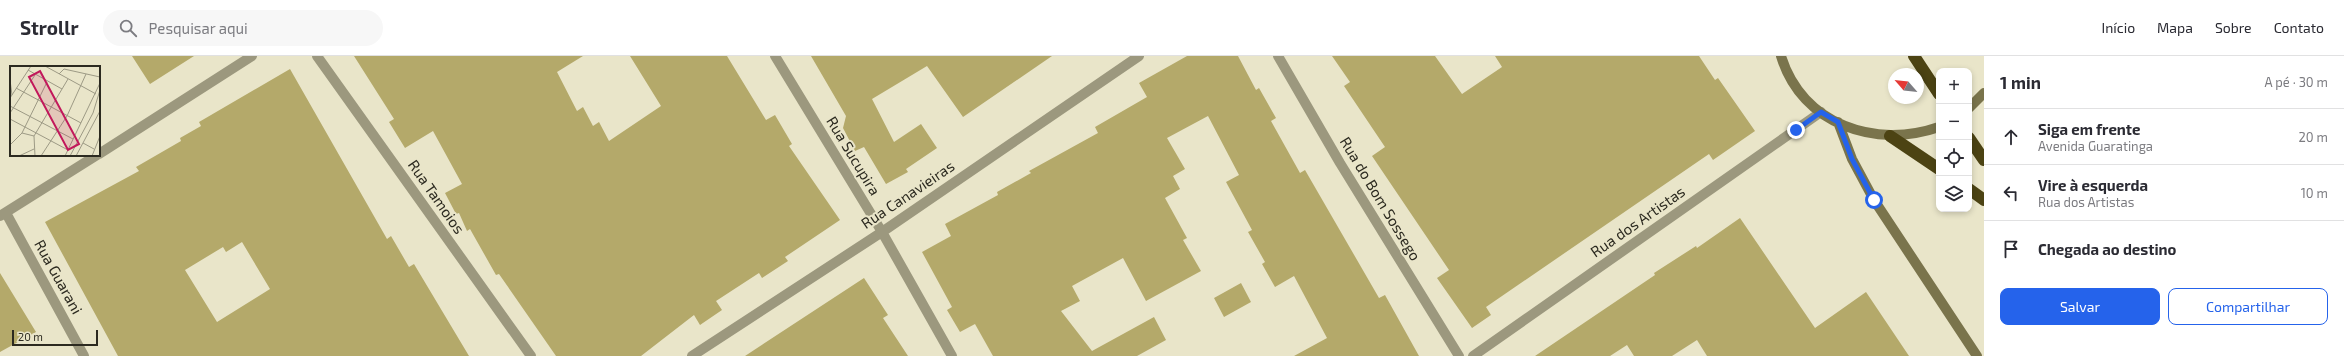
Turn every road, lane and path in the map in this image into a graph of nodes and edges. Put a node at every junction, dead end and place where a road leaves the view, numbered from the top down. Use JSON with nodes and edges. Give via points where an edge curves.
{"nodes":[{"id":1,"x":252,"y":56,"type":"edge"},
{"id":2,"x":317,"y":56,"type":"edge"},
{"id":3,"x":775,"y":56,"type":"edge"},
{"id":4,"x":1139,"y":56,"type":"edge"},
{"id":5,"x":1278,"y":56,"type":"edge"},
{"id":6,"x":1914,"y":56,"type":"edge"},
{"id":7,"x":1781,"y":58,"type":"edge"},
{"id":8,"x":1936,"y":89,"type":"edge"},
{"id":9,"x":1984,"y":93,"type":"edge"},
{"id":10,"x":1972,"y":105,"type":"edge"},
{"id":11,"x":1821,"y":112,"type":"junction"},
{"id":12,"x":1838,"y":122,"type":"junction"},
{"id":13,"x":1936,"y":128,"type":"edge"},
{"id":14,"x":1890,"y":136,"type":"junction"},
{"id":15,"x":1970,"y":140,"type":"edge"},
{"id":16,"x":100,"y":153,"type":"edge"},
{"id":17,"x":95,"y":156,"type":"edge"},
{"id":18,"x":1984,"y":160,"type":"edge"},
{"id":19,"x":1936,"y":168,"type":"edge"},
{"id":20,"x":1972,"y":191,"type":"edge"},
{"id":21,"x":1984,"y":200,"type":"edge"},
{"id":22,"x":3,"y":214,"type":"edge"},
{"id":23,"x":882,"y":232,"type":"junction"},
{"id":24,"x":84,"y":356,"type":"edge"},
{"id":25,"x":531,"y":356,"type":"edge"},
{"id":26,"x":692,"y":356,"type":"edge"},
{"id":27,"x":952,"y":356,"type":"edge"},
{"id":28,"x":1459,"y":356,"type":"edge"},
{"id":29,"x":1473,"y":356,"type":"edge"},
{"id":30,"x":1977,"y":356,"type":"edge"}],
"edges":[{"from":1,"to":16,"type":"street"},
{"from":2,"to":25,"type":"street","name":"Rua Tamoios"},
{"from":3,"to":23,"type":"street","name":"Rua Sucupira"},
{"from":4,"to":23,"type":"street","name":"Rua Canavieiras"},
{"from":5,"to":28,"type":"street","name":"Rua do Bom Sossego","via":[[1340,163]]},
{"from":6,"to":8,"type":"highway"},
{"from":7,"to":11,"type":"main road","via":[[1799,90]]},
{"from":9,"to":10,"type":"main road"},
{"from":11,"to":12,"type":"main road"},
{"from":11,"to":29,"type":"street","name":"Rua dos Artistas"},
{"from":12,"to":14,"type":"main road","via":[[1866,133]]},
{"from":12,"to":30,"type":"main road","via":[[1852,159],[1874,200]]},
{"from":13,"to":14,"type":"main road","via":[[1907,135]]},
{"from":14,"to":19,"type":"highway"},
{"from":15,"to":18,"type":"highway"},
{"from":17,"to":22,"type":"street"},
{"from":20,"to":21,"type":"highway"},
{"from":22,"to":24,"type":"street","name":"Rua Guarani"},
{"from":23,"to":26,"type":"street","name":"Rua Canavieiras"},
{"from":23,"to":27,"type":"street","name":"Rua Sucupira"}]}
